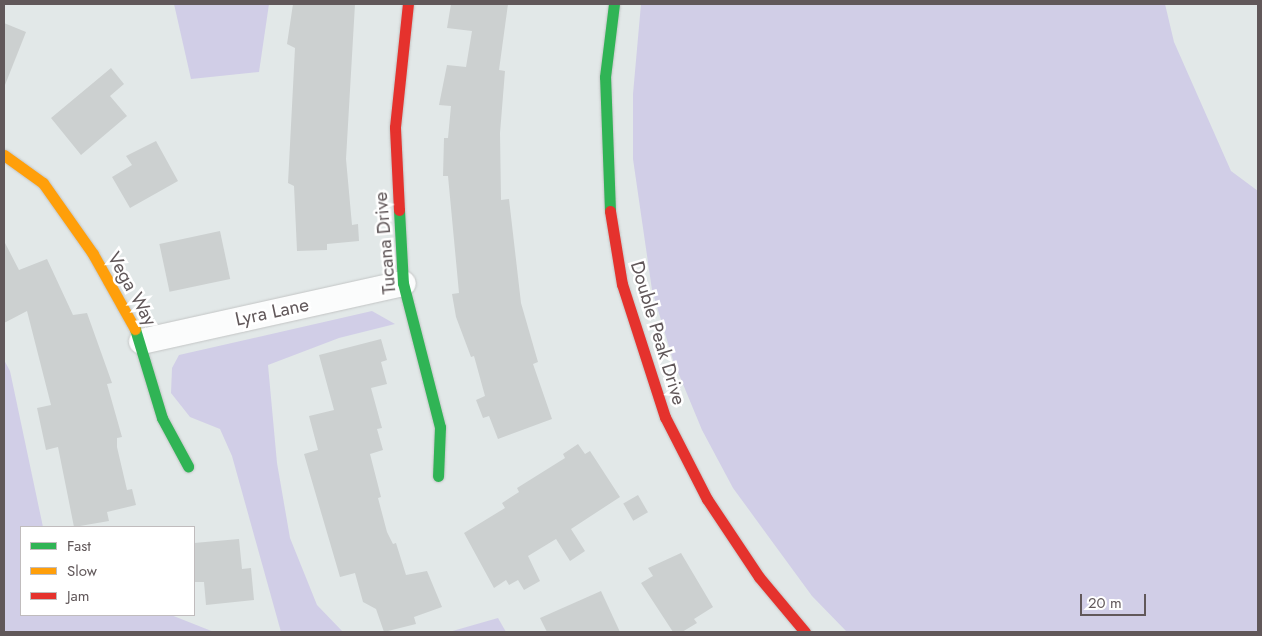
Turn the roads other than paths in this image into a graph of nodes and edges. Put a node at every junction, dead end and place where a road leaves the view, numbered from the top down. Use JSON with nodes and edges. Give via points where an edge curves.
{"nodes":[{"id":1,"x":408,"y":4,"type":"edge"},
{"id":2,"x":614,"y":4,"type":"edge"},
{"id":3,"x":4,"y":155,"type":"edge"},
{"id":4,"x":403,"y":283,"type":"junction"},
{"id":5,"x":141,"y":341,"type":"junction"},
{"id":6,"x":188,"y":466,"type":"dead end"},
{"id":7,"x":438,"y":476,"type":"dead end"},
{"id":8,"x":805,"y":632,"type":"edge"}],
"edges":[{"from":1,"to":4,"type":"street","name":"Tucana Drive","via":[[395,127]]},
{"from":2,"to":8,"type":"street","name":"Double Peak Drive","via":[[605,78],[606,189],[622,284],[639,345],[665,417],[707,499],[759,577]]},
{"from":3,"to":5,"type":"street","name":"Vega Way","via":[[43,183],[93,254]]},
{"from":4,"to":5,"type":"street","name":"Lyra Lane"},
{"from":4,"to":7,"type":"street","name":"Tucana Drive","via":[[440,427]]},
{"from":5,"to":6,"type":"street","name":"Vega Way","via":[[162,418]]}]}
